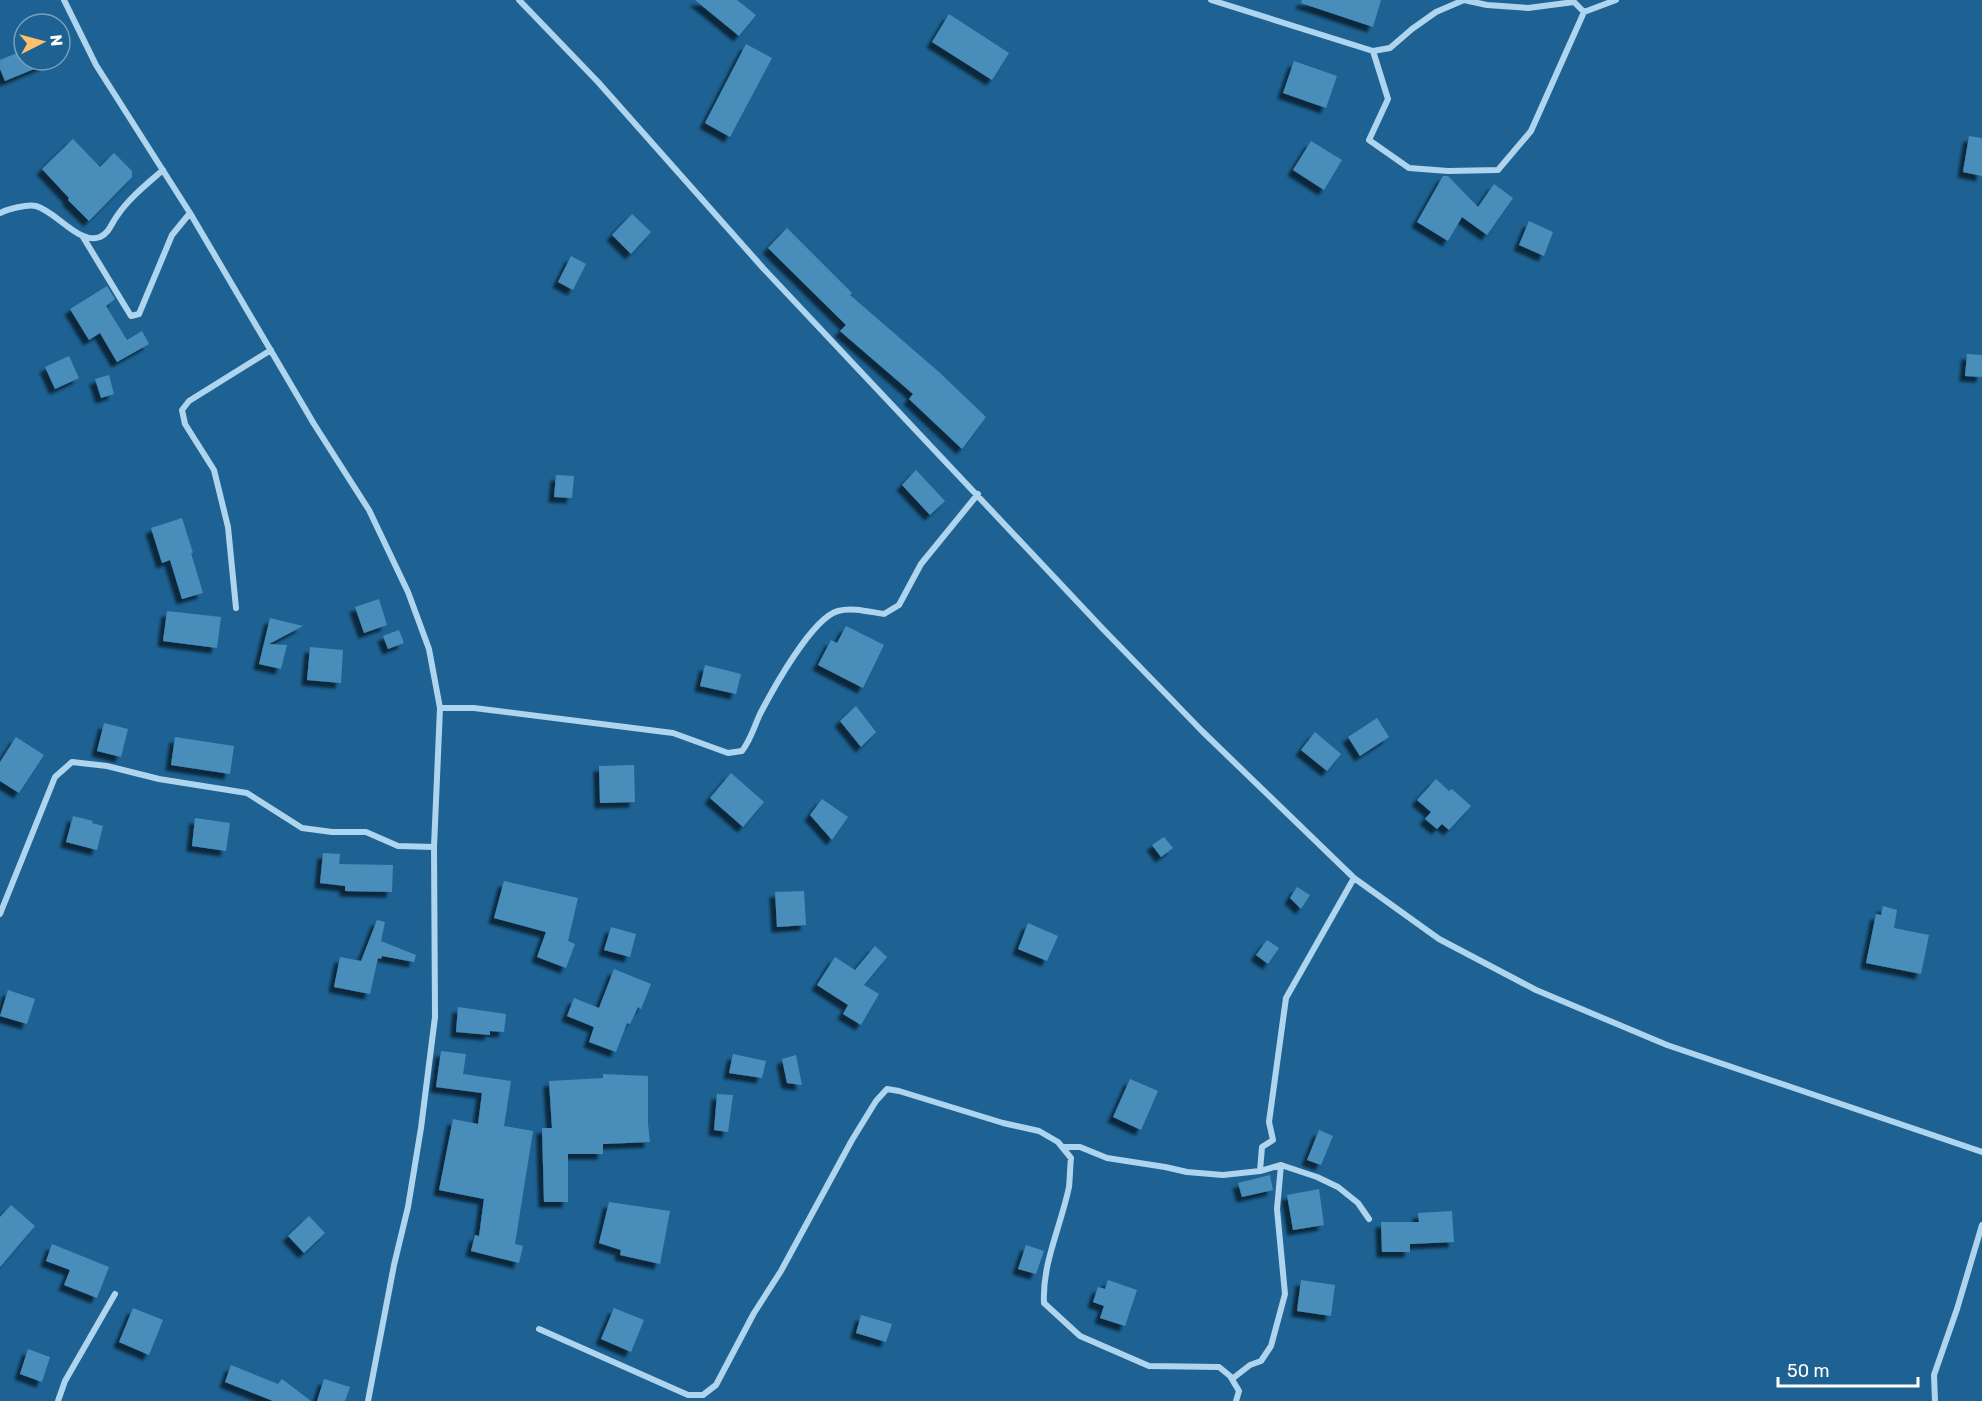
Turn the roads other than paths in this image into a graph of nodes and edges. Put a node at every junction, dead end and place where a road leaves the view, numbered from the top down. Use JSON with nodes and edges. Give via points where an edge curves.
{"nodes":[{"id":1,"x":64,"y":0,"type":"edge"},
{"id":2,"x":519,"y":0,"type":"edge"},
{"id":3,"x":1211,"y":0,"type":"edge"},
{"id":4,"x":1616,"y":0,"type":"edge"},
{"id":5,"x":1584,"y":12,"type":"junction"},
{"id":6,"x":1373,"y":51,"type":"junction"},
{"id":7,"x":163,"y":170,"type":"junction"},
{"id":8,"x":0,"y":213,"type":"edge"},
{"id":9,"x":190,"y":213,"type":"junction"},
{"id":10,"x":83,"y":237,"type":"junction"},
{"id":11,"x":271,"y":350,"type":"junction"},
{"id":12,"x":978,"y":494,"type":"junction"},
{"id":13,"x":236,"y":608,"type":"dead end"},
{"id":14,"x":440,"y":708,"type":"junction"},
{"id":15,"x":434,"y":847,"type":"junction"},
{"id":16,"x":1354,"y":878,"type":"junction"},
{"id":17,"x":0,"y":914,"type":"edge"},
{"id":18,"x":1062,"y":1147,"type":"junction"},
{"id":19,"x":1982,"y":1152,"type":"edge"},
{"id":20,"x":1281,"y":1165,"type":"junction"},
{"id":21,"x":1260,"y":1171,"type":"junction"},
{"id":22,"x":1369,"y":1219,"type":"dead end"},
{"id":23,"x":1982,"y":1225,"type":"edge"},
{"id":24,"x":115,"y":1294,"type":"dead end"},
{"id":25,"x":539,"y":1329,"type":"dead end"},
{"id":26,"x":1232,"y":1379,"type":"junction"},
{"id":27,"x":703,"y":1395,"type":"junction"},
{"id":28,"x":58,"y":1401,"type":"edge"},
{"id":29,"x":368,"y":1401,"type":"edge"},
{"id":30,"x":709,"y":1401,"type":"edge"},
{"id":31,"x":1236,"y":1401,"type":"edge"},
{"id":32,"x":1935,"y":1401,"type":"edge"}],
"edges":[{"from":1,"to":7,"type":"street","via":[[96,65]]},
{"from":2,"to":12,"type":"street","via":[[598,82],[763,268]]},
{"from":3,"to":6,"type":"street"},
{"from":4,"to":5,"type":"street"},
{"from":5,"to":6,"type":"street","via":[[1574,2],[1528,8],[1464,0],[1436,12],[1390,48]]},
{"from":5,"to":6,"type":"street","via":[[1530,131],[1498,170],[1409,168],[1369,140],[1388,99]]},
{"from":7,"to":9,"type":"street"},
{"from":7,"to":10,"type":"street","via":[[117,215],[107,233],[97,238]]},
{"from":8,"to":10,"type":"street","via":[[34,205]]},
{"from":9,"to":10,"type":"street","via":[[172,235],[139,314],[131,316]]},
{"from":9,"to":11,"type":"street"},
{"from":11,"to":13,"type":"street","via":[[189,401],[182,410],[185,424],[214,470],[228,527]]},
{"from":11,"to":14,"type":"street","via":[[369,510],[408,592],[429,649]]},
{"from":12,"to":14,"type":"street","via":[[921,564],[899,605],[884,614],[837,611],[817,624],[792,659],[742,751],[728,753],[673,734],[474,708]]},
{"from":12,"to":16,"type":"street","via":[[1202,731]]},
{"from":14,"to":15,"type":"street"},
{"from":15,"to":17,"type":"street","via":[[398,846],[366,832],[302,828],[248,793],[72,762],[55,777]]},
{"from":15,"to":29,"type":"street","via":[[435,1017],[408,1206]]},
{"from":16,"to":19,"type":"street","via":[[1439,939],[1536,990],[1667,1045]]},
{"from":16,"to":21,"type":"street","via":[[1286,998],[1269,1122],[1273,1140],[1262,1147]]},
{"from":18,"to":21,"type":"street","via":[[1080,1147],[1107,1158],[1187,1172],[1223,1175]]},
{"from":18,"to":26,"type":"street","via":[[1071,1158],[1069,1185],[1046,1267],[1044,1303],[1080,1336],[1149,1366],[1219,1367]]},
{"from":18,"to":27,"type":"street","via":[[1040,1131],[887,1089],[852,1140],[716,1385]]},
{"from":20,"to":21,"type":"street"},
{"from":20,"to":22,"type":"street","via":[[1338,1187],[1358,1203]]},
{"from":20,"to":26,"type":"street","via":[[1277,1209],[1285,1294],[1271,1346],[1261,1361]]},
{"from":23,"to":32,"type":"street","via":[[1934,1375]]},
{"from":24,"to":28,"type":"street","via":[[64,1380]]},
{"from":25,"to":27,"type":"street","via":[[688,1395]]},
{"from":26,"to":31,"type":"street","via":[[1239,1391]]},
{"from":27,"to":30,"type":"street"}]}
